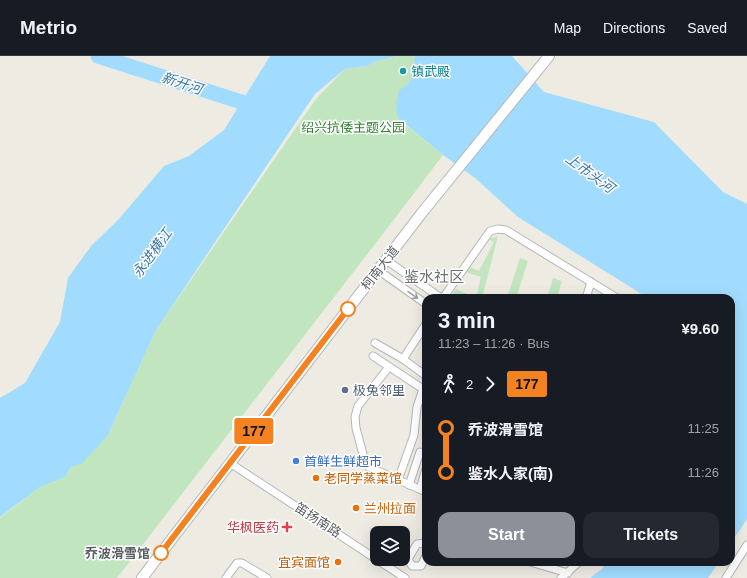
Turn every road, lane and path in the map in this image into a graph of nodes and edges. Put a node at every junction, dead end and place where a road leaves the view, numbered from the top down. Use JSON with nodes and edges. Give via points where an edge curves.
{"nodes":[{"id":1,"x":549,"y":56,"type":"edge"},
{"id":2,"x":386,"y":260,"type":"junction"},
{"id":3,"x":378,"y":270,"type":"junction"},
{"id":4,"x":591,"y":282,"type":"junction"},
{"id":5,"x":436,"y":294,"type":"edge"},
{"id":6,"x":445,"y":294,"type":"edge"},
{"id":7,"x":587,"y":294,"type":"edge"},
{"id":8,"x":610,"y":294,"type":"edge"},
{"id":9,"x":422,"y":301,"type":"edge"},
{"id":10,"x":422,"y":330,"type":"edge"},
{"id":11,"x":375,"y":343,"type":"dead end"},
{"id":12,"x":372,"y":356,"type":"dead end"},
{"id":13,"x":403,"y":359,"type":"junction"},
{"id":14,"x":389,"y":368,"type":"junction"},
{"id":15,"x":422,"y":373,"type":"edge"},
{"id":16,"x":422,"y":389,"type":"edge"},
{"id":17,"x":422,"y":396,"type":"edge"},
{"id":18,"x":420,"y":452,"type":"dead end"},
{"id":19,"x":230,"y":463,"type":"junction"},
{"id":20,"x":398,"y":480,"type":"junction"},
{"id":21,"x":409,"y":485,"type":"junction"},
{"id":22,"x":422,"y":491,"type":"edge"},
{"id":23,"x":422,"y":543,"type":"edge"},
{"id":24,"x":747,"y":544,"type":"edge"},
{"id":25,"x":422,"y":563,"type":"edge"},
{"id":26,"x":735,"y":563,"type":"edge"},
{"id":27,"x":412,"y":566,"type":"junction"},
{"id":28,"x":545,"y":566,"type":"edge"},
{"id":29,"x":575,"y":566,"type":"edge"},
{"id":30,"x":733,"y":566,"type":"edge"},
{"id":31,"x":568,"y":573,"type":"junction"},
{"id":32,"x":255,"y":574,"type":"edge"},
{"id":33,"x":142,"y":578,"type":"edge"},
{"id":34,"x":226,"y":578,"type":"edge"},
{"id":35,"x":267,"y":578,"type":"edge"},
{"id":36,"x":405,"y":578,"type":"edge"},
{"id":37,"x":561,"y":578,"type":"edge"},
{"id":38,"x":726,"y":578,"type":"edge"}],
"edges":[{"from":1,"to":2,"type":"main road","name":"柯南大道"},
{"from":2,"to":3,"type":"main road","name":"柯南大道"},
{"from":2,"to":5,"type":"street"},
{"from":3,"to":9,"type":"street","one_way":true},
{"from":3,"to":19,"type":"main road","name":"柯南大道"},
{"from":4,"to":6,"type":"street","via":[[506,230],[498,229],[490,231]]},
{"from":4,"to":7,"type":"street"},
{"from":4,"to":8,"type":"street"},
{"from":10,"to":13,"type":"street"},
{"from":11,"to":13,"type":"street"},
{"from":12,"to":14,"type":"street"},
{"from":13,"to":15,"type":"street"},
{"from":14,"to":16,"type":"street"},
{"from":14,"to":20,"type":"street","via":[[358,406],[355,417],[364,458],[369,467]]},
{"from":17,"to":20,"type":"street","via":[[414,435]]},
{"from":18,"to":21,"type":"street"},
{"from":19,"to":33,"type":"main road","name":"柯南大道"},
{"from":19,"to":36,"type":"street","name":"笛扬南路"},
{"from":20,"to":21,"type":"street"},
{"from":21,"to":22,"type":"street"},
{"from":23,"to":27,"type":"street","via":[[417,544],[408,559]]},
{"from":24,"to":26,"type":"street"},
{"from":25,"to":27,"type":"street","via":[[420,566]]},
{"from":27,"to":36,"type":"street"},
{"from":28,"to":31,"type":"street"},
{"from":29,"to":31,"type":"street"},
{"from":30,"to":38,"type":"street"},
{"from":31,"to":37,"type":"street"},
{"from":32,"to":34,"type":"street","via":[[242,563],[237,563]]},
{"from":32,"to":35,"type":"street"}]}
